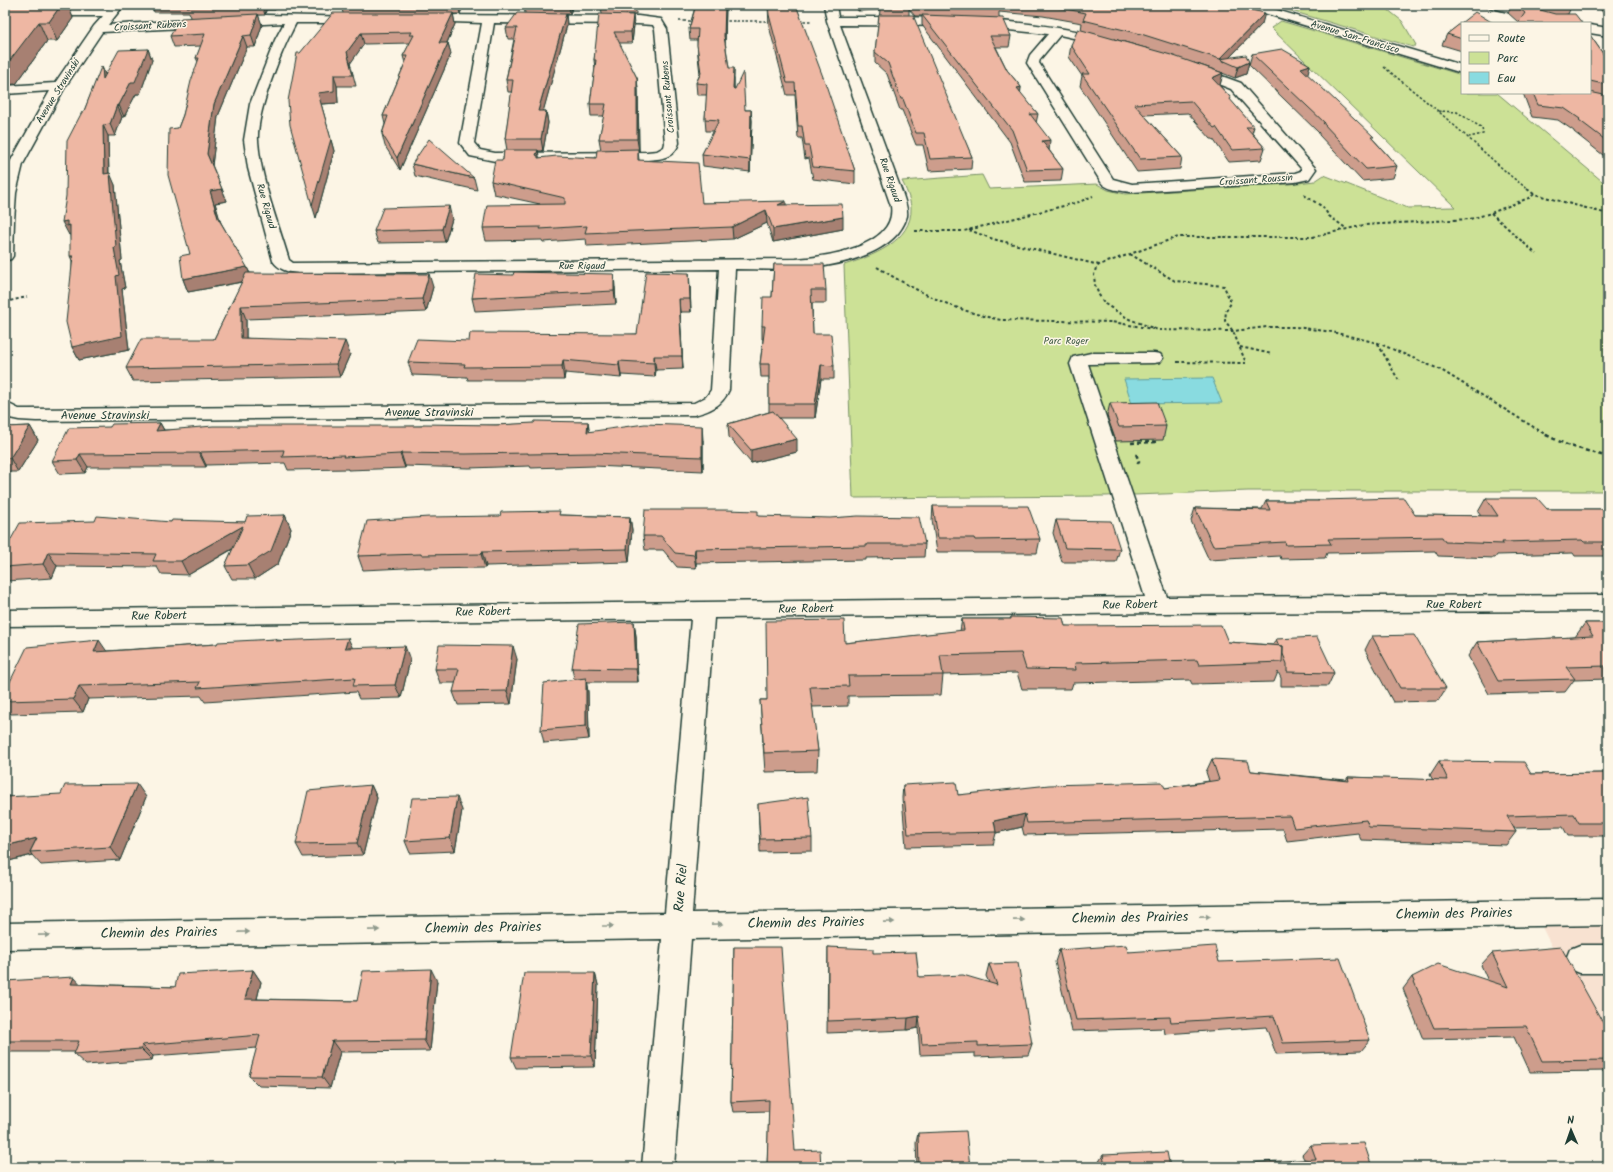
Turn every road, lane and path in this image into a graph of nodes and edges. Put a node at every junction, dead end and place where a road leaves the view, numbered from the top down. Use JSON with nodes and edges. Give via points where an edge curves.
{"nodes":[{"id":1,"x":830,"y":5,"type":"edge"},
{"id":2,"x":1248,"y":5,"type":"edge"},
{"id":3,"x":1493,"y":5,"type":"edge"},
{"id":4,"x":115,"y":9,"type":"edge"},
{"id":5,"x":5,"y":13,"type":"edge"},
{"id":6,"x":41,"y":13,"type":"junction"},
{"id":7,"x":292,"y":19,"type":"junction"},
{"id":8,"x":371,"y":19,"type":"edge"},
{"id":9,"x":410,"y":19,"type":"edge"},
{"id":10,"x":490,"y":19,"type":"junction"},
{"id":11,"x":698,"y":21,"type":"edge"},
{"id":12,"x":721,"y":21,"type":"edge"},
{"id":13,"x":776,"y":21,"type":"edge"},
{"id":14,"x":833,"y":21,"type":"junction"},
{"id":15,"x":676,"y":22,"type":"dead end"},
{"id":16,"x":799,"y":22,"type":"edge"},
{"id":17,"x":815,"y":22,"type":"dead end"},
{"id":18,"x":1561,"y":22,"type":"edge"},
{"id":19,"x":16,"y":24,"type":"edge"},
{"id":20,"x":98,"y":29,"type":"junction"},
{"id":21,"x":1591,"y":29,"type":"edge"},
{"id":22,"x":1057,"y":31,"type":"junction"},
{"id":23,"x":1608,"y":32,"type":"edge"},
{"id":24,"x":1115,"y":44,"type":"edge"},
{"id":25,"x":1381,"y":64,"type":"dead end"},
{"id":26,"x":1180,"y":65,"type":"edge"},
{"id":27,"x":1461,"y":69,"type":"edge"},
{"id":28,"x":59,"y":87,"type":"junction"},
{"id":29,"x":5,"y":90,"type":"edge"},
{"id":30,"x":1438,"y":111,"type":"junction"},
{"id":31,"x":1468,"y":137,"type":"junction"},
{"id":32,"x":9,"y":177,"type":"edge"},
{"id":33,"x":1289,"y":178,"type":"junction"},
{"id":34,"x":1098,"y":194,"type":"dead end"},
{"id":35,"x":1534,"y":194,"type":"junction"},
{"id":36,"x":1491,"y":213,"type":"junction"},
{"id":37,"x":1608,"y":214,"type":"edge"},
{"id":38,"x":1347,"y":229,"type":"junction"},
{"id":39,"x":969,"y":230,"type":"junction"},
{"id":40,"x":912,"y":231,"type":"dead end"},
{"id":41,"x":1130,"y":254,"type":"junction"},
{"id":42,"x":1536,"y":254,"type":"dead end"},
{"id":43,"x":5,"y":256,"type":"edge"},
{"id":44,"x":1099,"y":264,"type":"junction"},
{"id":45,"x":728,"y":265,"type":"junction"},
{"id":46,"x":875,"y":266,"type":"dead end"},
{"id":47,"x":27,"y":297,"type":"dead end"},
{"id":48,"x":5,"y":302,"type":"edge"},
{"id":49,"x":1158,"y":330,"type":"junction"},
{"id":50,"x":1233,"y":331,"type":"junction"},
{"id":51,"x":1160,"y":336,"type":"dead end"},
{"id":52,"x":1378,"y":343,"type":"junction"},
{"id":53,"x":1240,"y":347,"type":"junction"},
{"id":54,"x":1272,"y":354,"type":"dead end"},
{"id":55,"x":1154,"y":358,"type":"dead end"},
{"id":56,"x":1176,"y":362,"type":"dead end"},
{"id":57,"x":1399,"y":381,"type":"dead end"},
{"id":58,"x":5,"y":408,"type":"edge"},
{"id":59,"x":1159,"y":442,"type":"dead end"},
{"id":60,"x":1126,"y":443,"type":"dead end"},
{"id":61,"x":1608,"y":457,"type":"edge"},
{"id":62,"x":1608,"y":603,"type":"edge"},
{"id":63,"x":1159,"y":605,"type":"junction"},
{"id":64,"x":703,"y":610,"type":"junction"},
{"id":65,"x":5,"y":618,"type":"edge"},
{"id":66,"x":1608,"y":912,"type":"edge"},
{"id":67,"x":678,"y":925,"type":"junction"},
{"id":68,"x":5,"y":936,"type":"edge"},
{"id":69,"x":1580,"y":959,"type":"dead end"},
{"id":70,"x":1608,"y":959,"type":"edge"},
{"id":71,"x":658,"y":1167,"type":"edge"}],
"edges":[{"from":1,"to":14,"type":"street","name":"Rue Rigaud"},
{"from":2,"to":27,"type":"street","name":"Avenue San-Francisco"},
{"from":3,"to":18,"type":"street"},
{"from":4,"to":6,"type":"street"},
{"from":4,"to":20,"type":"street","name":"Avenue Stravinski"},
{"from":5,"to":6,"type":"street"},
{"from":6,"to":19,"type":"street"},
{"from":7,"to":8,"type":"street","name":"Croissant Rubens"},
{"from":7,"to":20,"type":"street","name":"Croissant Rubens"},
{"from":7,"to":45,"type":"street","name":"Rue Rigaud","via":[[281,40],[257,104],[251,140],[255,168],[283,264],[294,268]]},
{"from":9,"to":10,"type":"street","name":"Croissant Rubens"},
{"from":10,"to":10,"type":"street","name":"Croissant Rubens","via":[[657,22],[661,29],[672,143],[670,149],[660,155],[647,156],[495,157],[475,153],[467,143]]},
{"from":11,"to":15,"type":"path"},
{"from":12,"to":13,"type":"path"},
{"from":14,"to":22,"type":"street","via":[[983,22]]},
{"from":14,"to":45,"type":"street","name":"Rue Rigaud","via":[[896,195],[899,209],[896,222],[876,243],[841,258],[811,263]]},
{"from":16,"to":17,"type":"path"},
{"from":20,"to":28,"type":"street","name":"Avenue Stravinski"},
{"from":21,"to":23,"type":"street"},
{"from":22,"to":24,"type":"street"},
{"from":22,"to":33,"type":"street","name":"Croissant Roussin","via":[[1034,58],[1033,63],[1108,182],[1132,188]]},
{"from":25,"to":30,"type":"path"},
{"from":26,"to":33,"type":"street","name":"Croissant Roussin","via":[[1227,81],[1241,91],[1309,169],[1302,177]]},
{"from":28,"to":29,"type":"street"},
{"from":28,"to":32,"type":"street","name":"Avenue Stravinski"},
{"from":30,"to":31,"type":"path"},
{"from":30,"to":31,"type":"path","via":[[1457,112],[1482,128],[1483,134]]},
{"from":31,"to":35,"type":"path"},
{"from":32,"to":43,"type":"street","name":"Avenue Stravinski"},
{"from":33,"to":38,"type":"path","via":[[1300,192],[1323,207],[1329,216]]},
{"from":34,"to":39,"type":"path","via":[[1079,202]]},
{"from":35,"to":36,"type":"path"},
{"from":35,"to":37,"type":"path"},
{"from":36,"to":38,"type":"path","via":[[1470,219],[1364,225]]},
{"from":36,"to":42,"type":"path"},
{"from":38,"to":41,"type":"path","via":[[1308,237],[1178,237]]},
{"from":39,"to":40,"type":"path"},
{"from":39,"to":44,"type":"path","via":[[993,239]]},
{"from":41,"to":44,"type":"path"},
{"from":41,"to":50,"type":"path","via":[[1175,281],[1224,286],[1231,303],[1226,311],[1225,321]]},
{"from":44,"to":49,"type":"path","via":[[1094,275],[1095,285],[1105,304],[1129,319]]},
{"from":45,"to":58,"type":"street","name":"Avenue Stravinski","via":[[720,390],[713,402],[705,407],[26,416]]},
{"from":46,"to":49,"type":"path","via":[[937,301],[986,318],[1112,322]]},
{"from":47,"to":48,"type":"path"},
{"from":49,"to":50,"type":"path"},
{"from":49,"to":51,"type":"path"},
{"from":50,"to":52,"type":"path","via":[[1296,327]]},
{"from":50,"to":53,"type":"path"},
{"from":52,"to":57,"type":"path"},
{"from":52,"to":61,"type":"path","via":[[1441,370],[1550,437],[1567,445]]},
{"from":53,"to":54,"type":"path"},
{"from":53,"to":56,"type":"path","via":[[1246,363]]},
{"from":55,"to":63,"type":"street","via":[[1091,358],[1079,361],[1079,364]]},
{"from":59,"to":60,"type":"path"},
{"from":62,"to":63,"type":"street","name":"Rue Robert"},
{"from":63,"to":64,"type":"street","name":"Rue Robert"},
{"from":64,"to":65,"type":"street","name":"Rue Robert"},
{"from":64,"to":67,"type":"street","name":"Rue Riel"},
{"from":67,"to":66,"type":"street","name":"Chemin des Prairies","one_way":true},
{"from":68,"to":67,"type":"street","name":"Chemin des Prairies","one_way":true},
{"from":67,"to":71,"type":"street","name":"Rue Riel"},
{"from":69,"to":70,"type":"street"}]}
